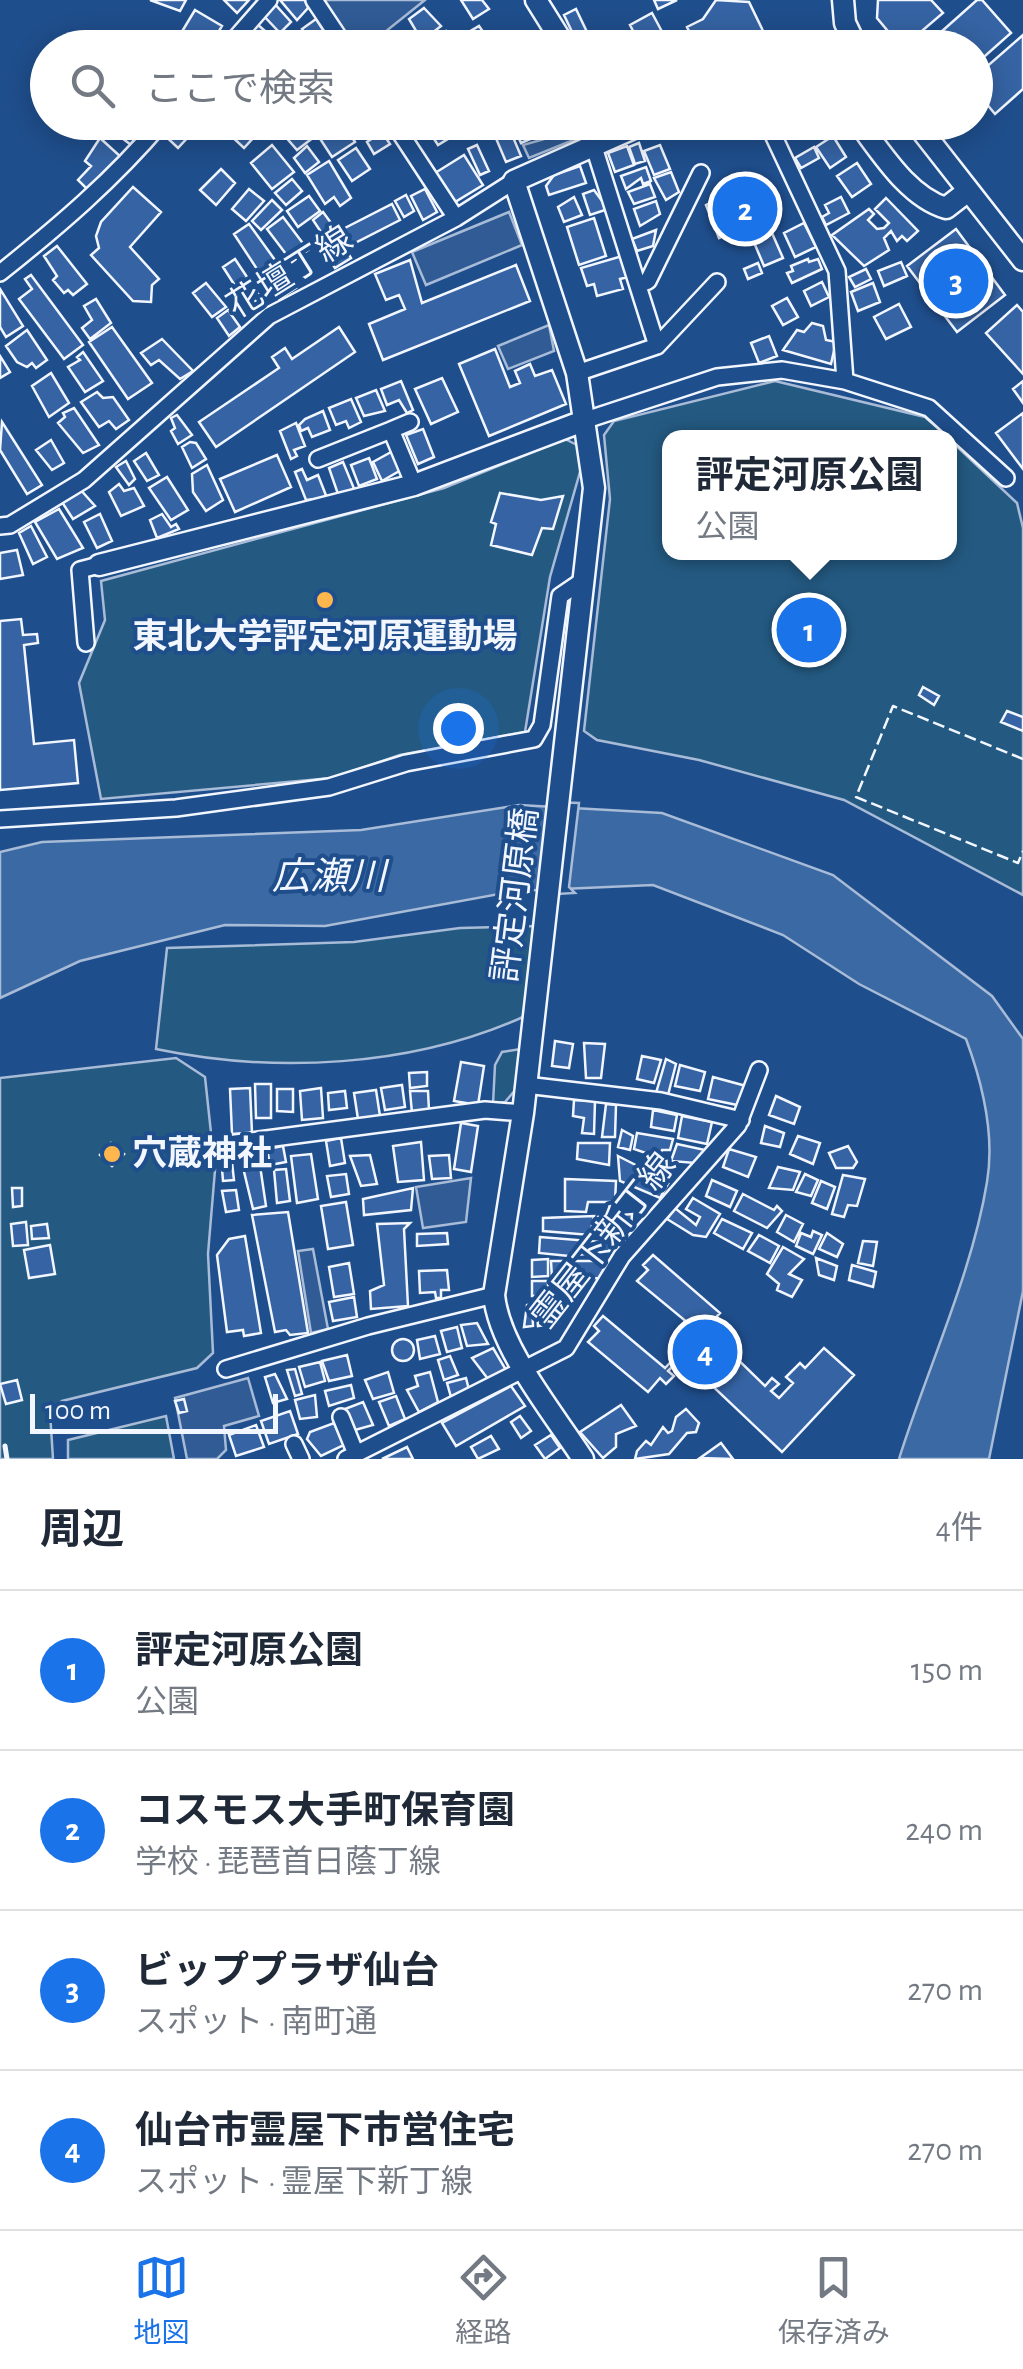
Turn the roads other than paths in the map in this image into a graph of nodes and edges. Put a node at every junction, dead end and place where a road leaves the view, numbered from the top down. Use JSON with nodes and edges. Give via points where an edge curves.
{"nodes":[{"id":1,"x":269,"y":0,"type":"edge"},
{"id":2,"x":314,"y":0,"type":"edge"},
{"id":3,"x":536,"y":0,"type":"edge"},
{"id":4,"x":843,"y":6,"type":"edge"},
{"id":5,"x":243,"y":30,"type":"edge"},
{"id":6,"x":334,"y":30,"type":"edge"},
{"id":7,"x":555,"y":30,"type":"edge"},
{"id":8,"x":850,"y":30,"type":"edge"},
{"id":9,"x":147,"y":140,"type":"edge"},
{"id":10,"x":406,"y":140,"type":"edge"},
{"id":11,"x":599,"y":140,"type":"edge"},
{"id":12,"x":775,"y":140,"type":"edge"},
{"id":13,"x":872,"y":140,"type":"edge"},
{"id":14,"x":928,"y":140,"type":"edge"},
{"id":15,"x":593,"y":144,"type":"junction"},
{"id":16,"x":700,"y":173,"type":"dead end"},
{"id":17,"x":514,"y":181,"type":"junction"},
{"id":18,"x":968,"y":191,"type":"junction"},
{"id":19,"x":456,"y":218,"type":"junction"},
{"id":20,"x":1023,"y":260,"type":"edge"},
{"id":21,"x":0,"y":272,"type":"edge"},
{"id":22,"x":718,"y":282,"type":"dead end"},
{"id":23,"x":638,"y":285,"type":"junction"},
{"id":24,"x":657,"y":346,"type":"junction"},
{"id":25,"x":577,"y":372,"type":"junction"},
{"id":26,"x":846,"y":381,"type":"junction"},
{"id":27,"x":586,"y":420,"type":"junction"},
{"id":28,"x":410,"y":422,"type":"dead end"},
{"id":29,"x":391,"y":430,"type":"junction"},
{"id":30,"x":954,"y":430,"type":"edge"},
{"id":31,"x":957,"y":433,"type":"edge"},
{"id":32,"x":318,"y":459,"type":"dead end"},
{"id":33,"x":1006,"y":478,"type":"dead end"},
{"id":34,"x":414,"y":486,"type":"junction"},
{"id":35,"x":0,"y":526,"type":"edge"},
{"id":36,"x":100,"y":565,"type":"joint"},
{"id":37,"x":585,"y":580,"type":"junction"},
{"id":38,"x":86,"y":643,"type":"dead end"},
{"id":39,"x":0,"y":819,"type":"edge"},
{"id":40,"x":759,"y":1070,"type":"dead end"},
{"id":41,"x":526,"y":1085,"type":"junction"},
{"id":42,"x":524,"y":1113,"type":"junction"},
{"id":43,"x":741,"y":1120,"type":"junction"},
{"id":44,"x":228,"y":1144,"type":"dead end"},
{"id":45,"x":494,"y":1296,"type":"junction"},
{"id":46,"x":226,"y":1370,"type":"dead end"},
{"id":47,"x":526,"y":1370,"type":"junction"},
{"id":48,"x":341,"y":1417,"type":"dead end"},
{"id":49,"x":351,"y":1457,"type":"edge"},
{"id":50,"x":583,"y":1459,"type":"edge"}],
"edges":[{"from":1,"to":5,"type":"street"},
{"from":2,"to":6,"type":"street"},
{"from":3,"to":7,"type":"street"},
{"from":4,"to":8,"type":"street"},
{"from":9,"to":21,"type":"street","via":[[64,223]]},
{"from":10,"to":19,"type":"street"},
{"from":11,"to":15,"type":"street","name":"花壇丁線"},
{"from":12,"to":26,"type":"street","via":[[837,271]]},
{"from":13,"to":18,"type":"street","via":[[928,200],[946,208]]},
{"from":14,"to":18,"type":"street"},
{"from":15,"to":17,"type":"street","name":"花壇丁線"},
{"from":15,"to":23,"type":"street"},
{"from":16,"to":23,"type":"street","via":[[648,280]]},
{"from":17,"to":19,"type":"street","name":"花壇丁線"},
{"from":17,"to":25,"type":"street","name":"評定河原橋"},
{"from":18,"to":20,"type":"street"},
{"from":19,"to":35,"type":"street","name":"花壇丁線","via":[[269,316],[84,480]]},
{"from":22,"to":24,"type":"street"},
{"from":23,"to":24,"type":"street"},
{"from":24,"to":25,"type":"street"},
{"from":25,"to":27,"type":"street","name":"評定河原橋"},
{"from":26,"to":27,"type":"street","via":[[782,370],[717,377]]},
{"from":26,"to":30,"type":"street","via":[[930,408]]},
{"from":27,"to":34,"type":"street"},
{"from":27,"to":37,"type":"street","name":"評定河原橋","via":[[594,488]]},
{"from":28,"to":29,"type":"street"},
{"from":29,"to":32,"type":"street"},
{"from":29,"to":34,"type":"street"},
{"from":31,"to":33,"type":"street"},
{"from":34,"to":36,"type":"street"},
{"from":36,"to":38,"type":"street","via":[[80,570]]},
{"from":37,"to":39,"type":"street","via":[[560,596],[542,725],[534,739],[406,763],[330,787],[176,808]]},
{"from":37,"to":41,"type":"street","name":"評定河原橋"},
{"from":40,"to":43,"type":"street","name":"霊屋下新丁線"},
{"from":41,"to":42,"type":"street","name":"評定河原橋"},
{"from":41,"to":43,"type":"street","via":[[661,1101]]},
{"from":42,"to":44,"type":"street","via":[[485,1110]]},
{"from":42,"to":45,"type":"street","name":"評定河原橋"},
{"from":43,"to":47,"type":"street","name":"霊屋下新丁線","via":[[622,1256],[566,1348]]},
{"from":45,"to":46,"type":"street"},
{"from":45,"to":47,"type":"street","via":[[496,1314]]},
{"from":47,"to":49,"type":"street","name":"霊屋下新丁線"},
{"from":47,"to":50,"type":"street"},
{"from":48,"to":49,"type":"street"}]}
